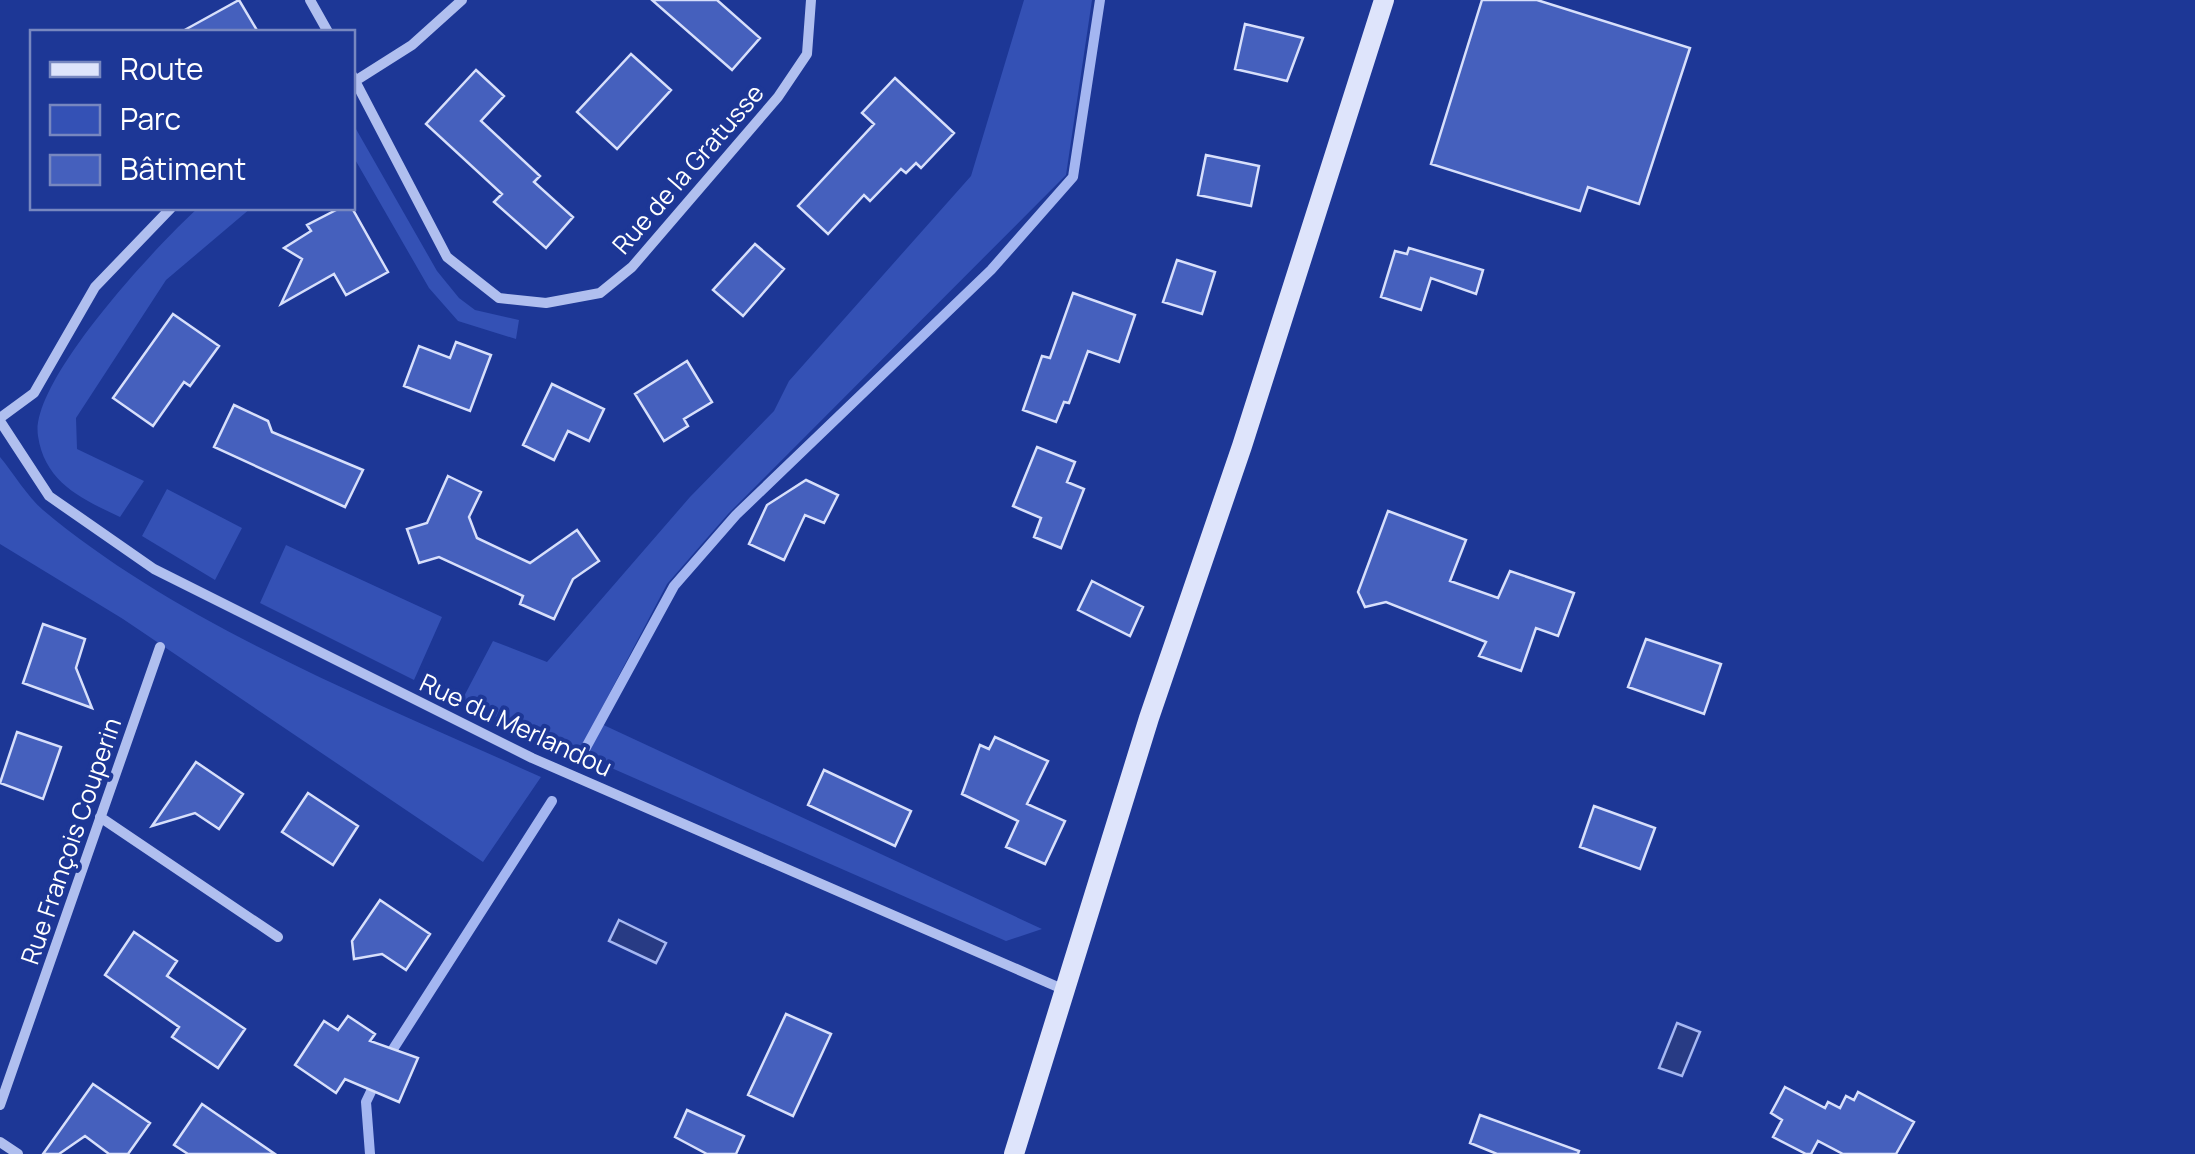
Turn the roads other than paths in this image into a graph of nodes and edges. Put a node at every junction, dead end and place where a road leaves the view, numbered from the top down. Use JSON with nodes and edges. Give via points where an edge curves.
{"nodes":[{"id":1,"x":310,"y":0,"type":"edge"},
{"id":2,"x":462,"y":0,"type":"edge"},
{"id":3,"x":811,"y":0,"type":"edge"},
{"id":4,"x":1384,"y":0,"type":"edge"},
{"id":5,"x":327,"y":30,"type":"edge"},
{"id":6,"x":355,"y":79,"type":"edge"},
{"id":7,"x":355,"y":82,"type":"edge"},
{"id":8,"x":169,"y":210,"type":"edge"},
{"id":9,"x":0,"y":419,"type":"edge"},
{"id":10,"x":160,"y":647,"type":"dead end"},
{"id":11,"x":100,"y":816,"type":"junction"},
{"id":12,"x":278,"y":937,"type":"dead end"},
{"id":13,"x":1068,"y":992,"type":"junction"},
{"id":14,"x":0,"y":1105,"type":"edge"},
{"id":15,"x":0,"y":1142,"type":"edge"},
{"id":16,"x":18,"y":1154,"type":"edge"},
{"id":17,"x":1014,"y":1154,"type":"edge"}],
"edges":[{"from":1,"to":5,"type":"street"},
{"from":2,"to":6,"type":"street","via":[[412,45]]},
{"from":3,"to":7,"type":"street","name":"Rue de la Gratusse","via":[[807,54],[632,267],[600,293],[546,303],[499,298],[447,257]]},
{"from":4,"to":13,"type":"main road","via":[[1149,718]]},
{"from":8,"to":9,"type":"street","via":[[95,287],[34,394]]},
{"from":9,"to":13,"type":"street","name":"Rue du Merlandou","via":[[49,496],[154,569],[532,758]]},
{"from":10,"to":11,"type":"street","name":"Rue François Couperin"},
{"from":11,"to":12,"type":"street"},
{"from":11,"to":14,"type":"street","name":"Rue François Couperin"},
{"from":13,"to":17,"type":"main road"},
{"from":15,"to":16,"type":"street"}]}
